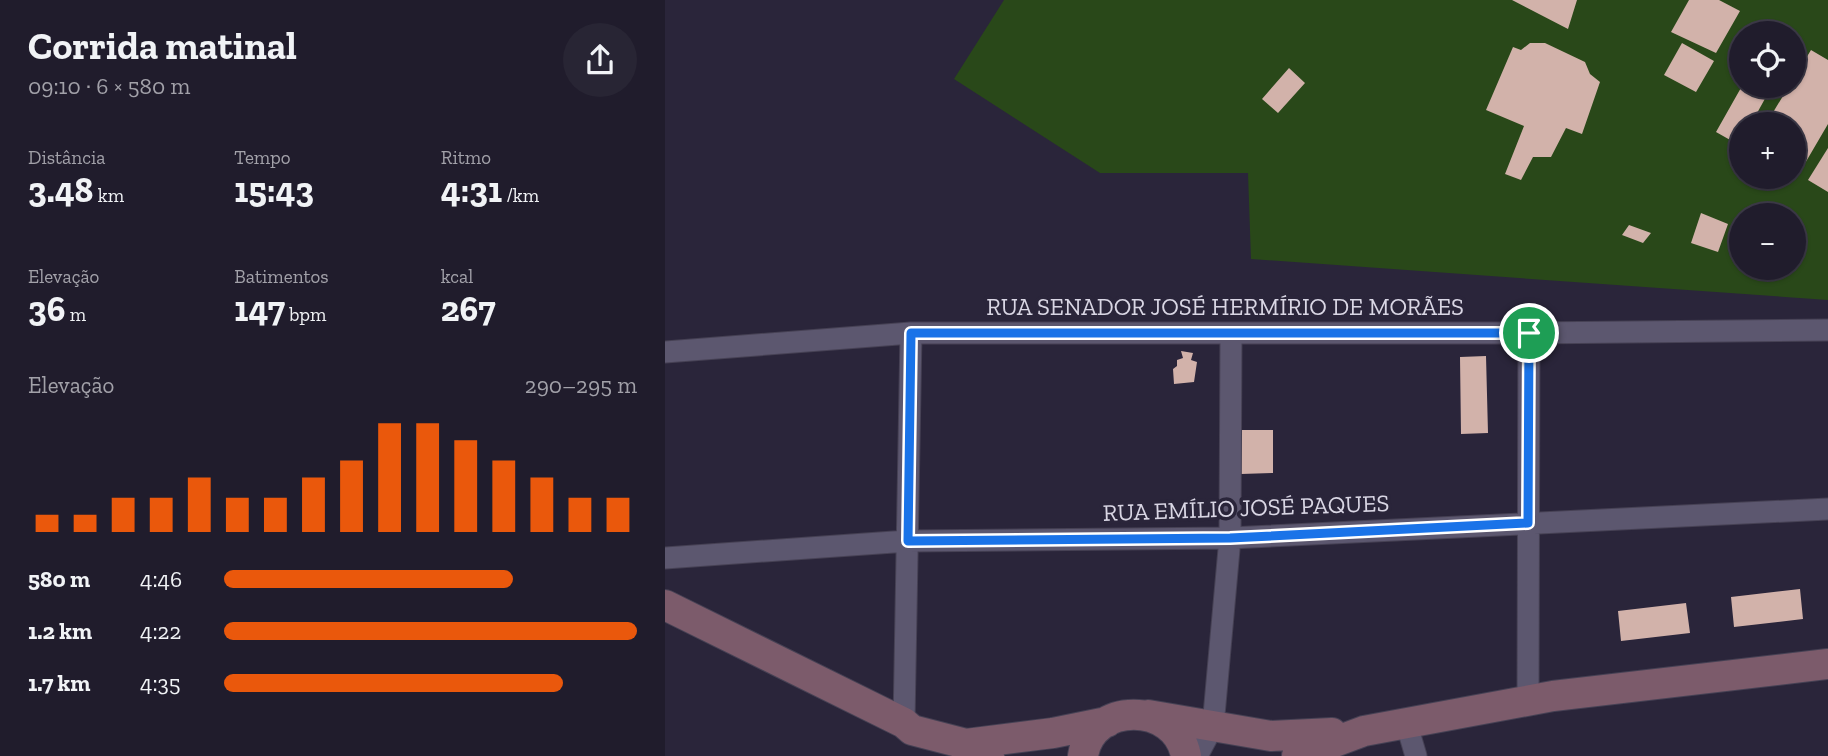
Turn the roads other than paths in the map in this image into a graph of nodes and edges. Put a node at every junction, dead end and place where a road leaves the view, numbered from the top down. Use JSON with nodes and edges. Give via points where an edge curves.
{"nodes":[{"id":1,"x":1828,"y":330,"type":"edge"},
{"id":2,"x":911,"y":333,"type":"junction"},
{"id":3,"x":1529,"y":333,"type":"junction"},
{"id":4,"x":1231,"y":334,"type":"junction"},
{"id":5,"x":665,"y":352,"type":"edge"},
{"id":6,"x":1828,"y":509,"type":"edge"},
{"id":7,"x":1528,"y":523,"type":"junction"},
{"id":8,"x":1230,"y":538,"type":"junction"},
{"id":9,"x":908,"y":541,"type":"junction"},
{"id":10,"x":665,"y":558,"type":"edge"},
{"id":11,"x":666,"y":606,"type":"edge"},
{"id":12,"x":1828,"y":664,"type":"edge"},
{"id":13,"x":1528,"y":700,"type":"junction"},
{"id":14,"x":1148,"y":715,"type":"junction"},
{"id":15,"x":1107,"y":722,"type":"junction"},
{"id":16,"x":1406,"y":722,"type":"junction"},
{"id":17,"x":904,"y":723,"type":"junction"},
{"id":18,"x":1213,"y":726,"type":"junction"},
{"id":19,"x":1364,"y":731,"type":"junction"},
{"id":20,"x":977,"y":750,"type":"edge"},
{"id":21,"x":1083,"y":756,"type":"edge"},
{"id":22,"x":1186,"y":756,"type":"edge"},
{"id":23,"x":1197,"y":756,"type":"edge"},
{"id":24,"x":1297,"y":756,"type":"edge"},
{"id":25,"x":1416,"y":756,"type":"edge"}],
"edges":[{"from":1,"to":3,"type":"street","name":"RUA SENADOR JOSÉ HERMÍRIO DE MORÃES"},
{"from":2,"to":4,"type":"street","name":"RUA SENADOR JOSÉ HERMÍRIO DE MORÃES"},
{"from":2,"to":5,"type":"street","name":"RUA SENADOR JOSÉ HERMÍRIO DE MORÃES"},
{"from":2,"to":9,"type":"street"},
{"from":3,"to":4,"type":"street","name":"RUA SENADOR JOSÉ HERMÍRIO DE MORÃES"},
{"from":3,"to":7,"type":"street"},
{"from":4,"to":8,"type":"street"},
{"from":6,"to":7,"type":"street","name":"RUA EMÍLIO JOSÉ PAQUES"},
{"from":7,"to":8,"type":"street","name":"RUA EMÍLIO JOSÉ PAQUES"},
{"from":7,"to":13,"type":"street"},
{"from":8,"to":9,"type":"street","name":"RUA EMÍLIO JOSÉ PAQUES"},
{"from":8,"to":18,"type":"street"},
{"from":9,"to":10,"type":"street","name":"RUA EMÍLIO JOSÉ PAQUES"},
{"from":9,"to":17,"type":"street"},
{"from":11,"to":17,"type":"main road"},
{"from":12,"to":13,"type":"main road"},
{"from":13,"to":16,"type":"main road"},
{"from":14,"to":15,"type":"main road","via":[[1127,715]]},
{"from":14,"to":18,"type":"main road"},
{"from":14,"to":22,"type":"main road","via":[[1178,736]]},
{"from":15,"to":20,"type":"main road"},
{"from":15,"to":21,"type":"main road","via":[[1093,734]]},
{"from":16,"to":19,"type":"main road"},
{"from":16,"to":25,"type":"street"},
{"from":17,"to":20,"type":"main road","via":[[912,730]]},
{"from":18,"to":19,"type":"main road","via":[[1271,736]]},
{"from":18,"to":23,"type":"street"},
{"from":19,"to":24,"type":"main road"}]}
